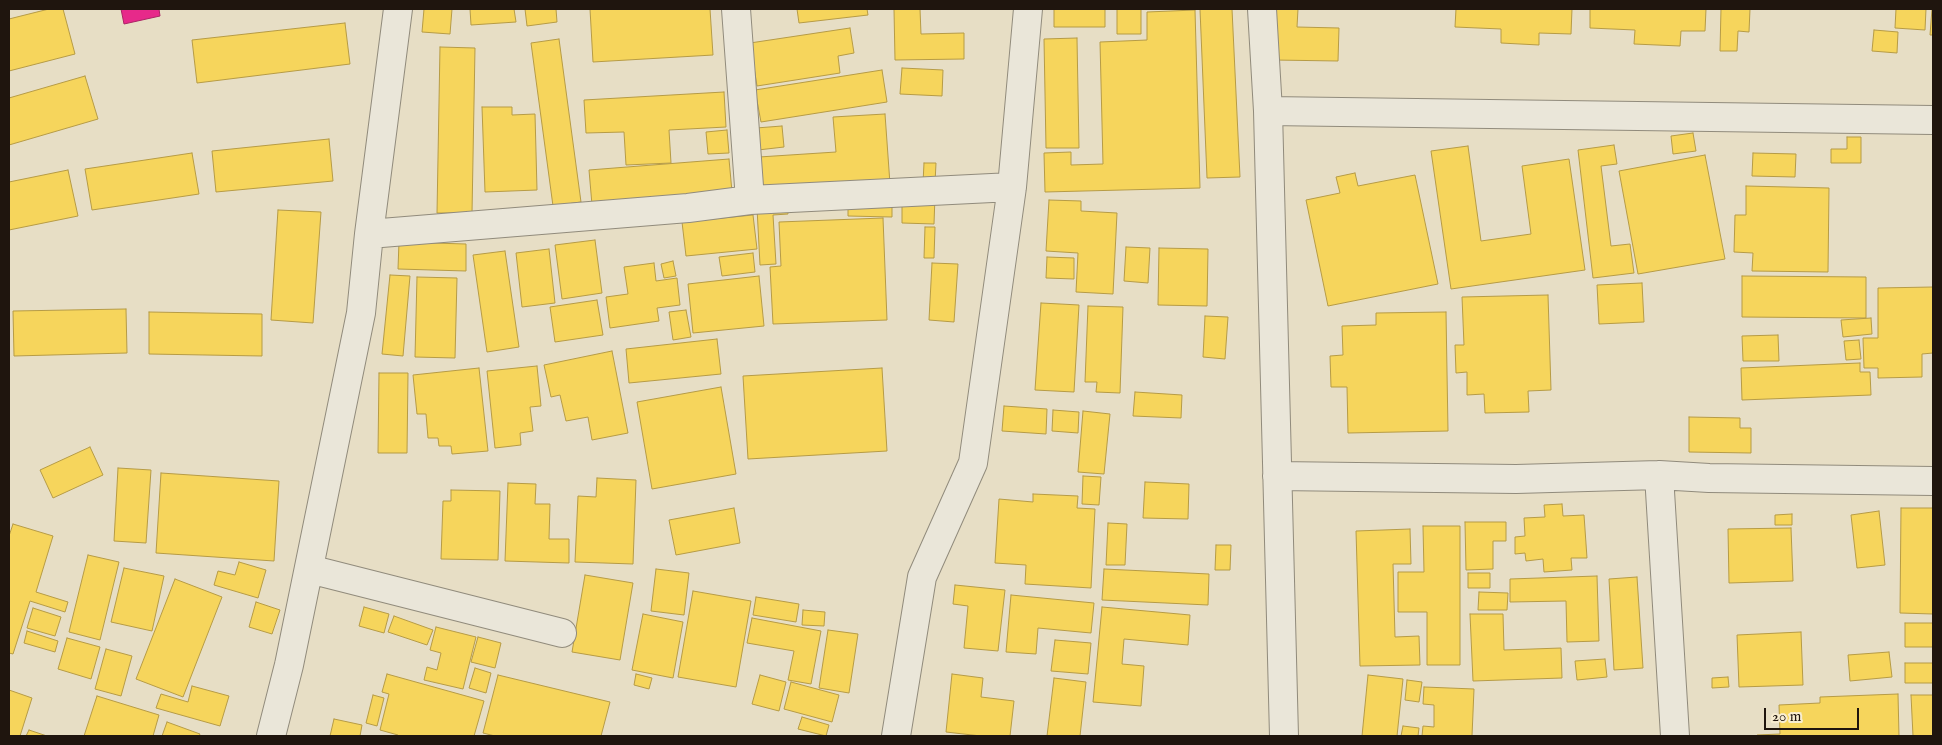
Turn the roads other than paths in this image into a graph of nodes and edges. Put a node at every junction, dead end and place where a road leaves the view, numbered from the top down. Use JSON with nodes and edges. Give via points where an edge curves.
{"nodes":[{"id":1,"x":398,"y":9,"type":"edge"},
{"id":2,"x":736,"y":9,"type":"edge"},
{"id":3,"x":1028,"y":9,"type":"edge"},
{"id":4,"x":1262,"y":9,"type":"edge"},
{"id":5,"x":1268,"y":111,"type":"junction"},
{"id":6,"x":1933,"y":120,"type":"edge"},
{"id":7,"x":1012,"y":187,"type":"junction"},
{"id":8,"x":750,"y":200,"type":"junction"},
{"id":9,"x":369,"y":234,"type":"junction"},
{"id":10,"x":1659,"y":475,"type":"junction"},
{"id":11,"x":1277,"y":476,"type":"junction"},
{"id":12,"x":1933,"y":481,"type":"edge"},
{"id":13,"x":309,"y":569,"type":"junction"},
{"id":14,"x":562,"y":633,"type":"dead end"},
{"id":15,"x":271,"y":736,"type":"edge"},
{"id":16,"x":896,"y":736,"type":"edge"},
{"id":17,"x":1284,"y":736,"type":"edge"},
{"id":18,"x":1675,"y":736,"type":"edge"}],
"edges":[{"from":1,"to":9,"type":"street"},
{"from":2,"to":8,"type":"street"},
{"from":3,"to":7,"type":"street"},
{"from":4,"to":5,"type":"street"},
{"from":5,"to":6,"type":"street"},
{"from":5,"to":11,"type":"street"},
{"from":7,"to":8,"type":"street"},
{"from":7,"to":16,"type":"street","via":[[973,463],[922,577]]},
{"from":8,"to":9,"type":"street"},
{"from":9,"to":13,"type":"street","via":[[361,313]]},
{"from":10,"to":11,"type":"street","via":[[1516,479]]},
{"from":10,"to":12,"type":"street"},
{"from":10,"to":18,"type":"street"},
{"from":11,"to":17,"type":"street"},
{"from":13,"to":14,"type":"street"},
{"from":13,"to":15,"type":"street"}]}
